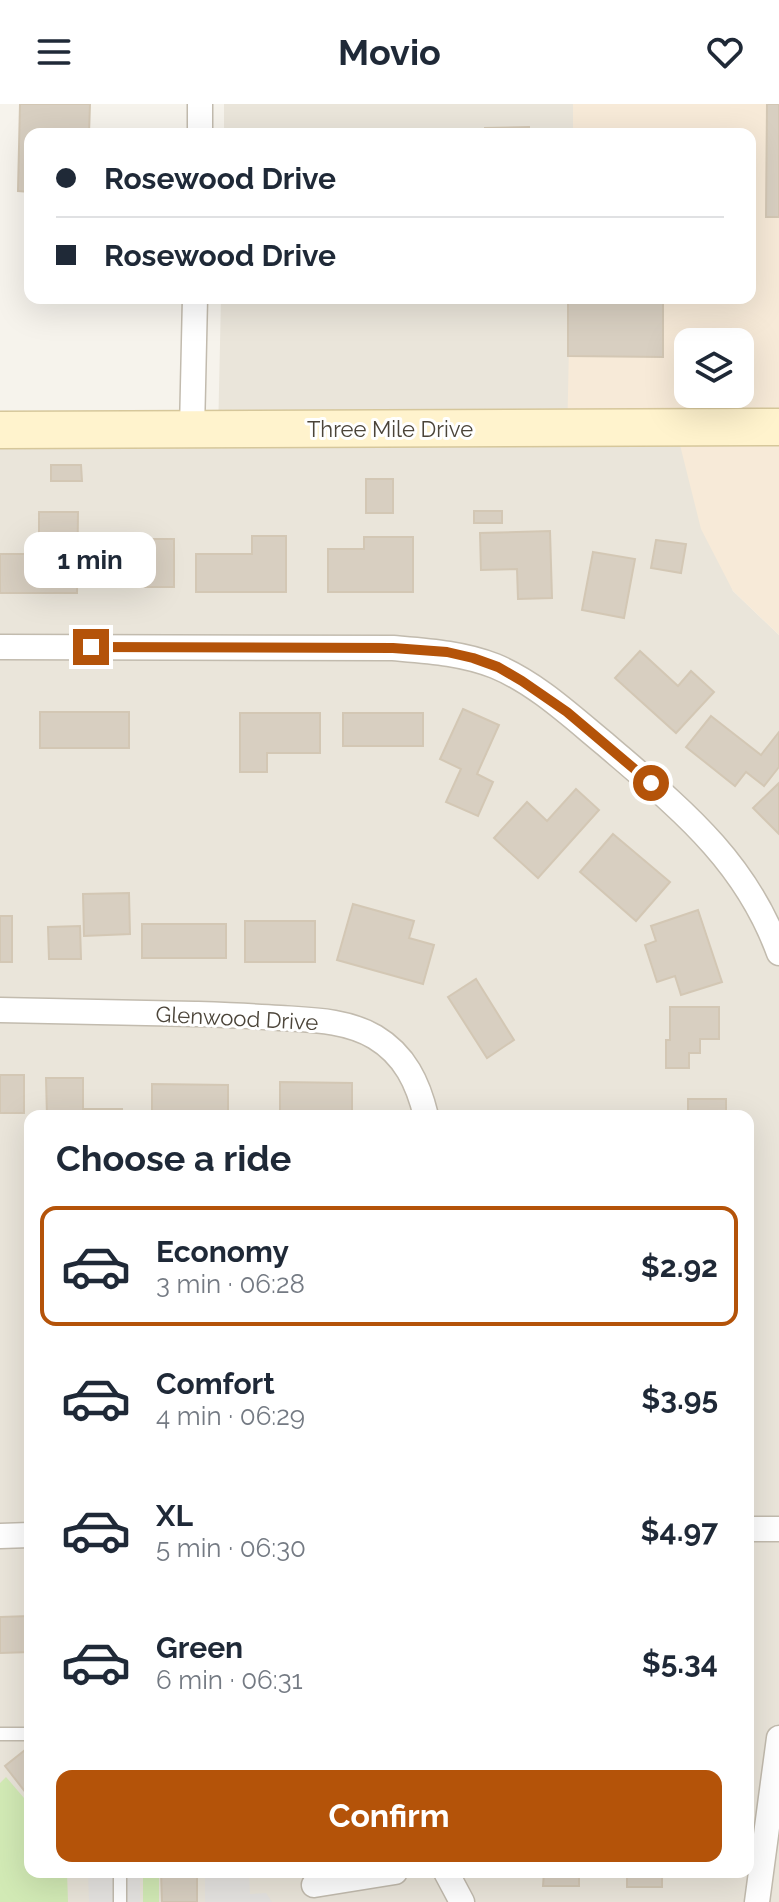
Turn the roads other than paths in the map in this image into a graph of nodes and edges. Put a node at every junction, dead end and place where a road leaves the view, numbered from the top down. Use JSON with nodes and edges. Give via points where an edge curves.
{"nodes":[{"id":1,"x":200,"y":104,"type":"edge"},
{"id":2,"x":200,"y":128,"type":"edge"},
{"id":3,"x":195,"y":304,"type":"edge"},
{"id":4,"x":779,"y":427,"type":"edge"},
{"id":5,"x":0,"y":430,"type":"edge"},
{"id":6,"x":192,"y":430,"type":"junction"},
{"id":7,"x":0,"y":647,"type":"edge"},
{"id":8,"x":779,"y":953,"type":"edge"},
{"id":9,"x":0,"y":1010,"type":"edge"},
{"id":10,"x":425,"y":1110,"type":"edge"},
{"id":11,"x":754,"y":1529,"type":"edge"},
{"id":12,"x":779,"y":1529,"type":"edge"},
{"id":13,"x":24,"y":1535,"type":"edge"},
{"id":14,"x":0,"y":1536,"type":"edge"},
{"id":15,"x":0,"y":1734,"type":"edge"},
{"id":16,"x":24,"y":1734,"type":"edge"},
{"id":17,"x":779,"y":1738,"type":"edge"},
{"id":18,"x":120,"y":1878,"type":"edge"},
{"id":19,"x":358,"y":1878,"type":"edge"},
{"id":20,"x":449,"y":1878,"type":"edge"},
{"id":21,"x":314,"y":1885,"type":"dead end"},
{"id":22,"x":120,"y":1902,"type":"edge"},
{"id":23,"x":462,"y":1902,"type":"edge"},
{"id":24,"x":757,"y":1902,"type":"edge"}],
"edges":[{"from":1,"to":2,"type":"street"},
{"from":3,"to":6,"type":"street"},
{"from":4,"to":6,"type":"main road","name":"Three Mile Drive"},
{"from":5,"to":6,"type":"main road","name":"Three Mile Drive"},
{"from":7,"to":8,"type":"street","via":[[393,648],[447,652],[498,667],[567,712],[712,840],[746,885]]},
{"from":9,"to":10,"type":"street","name":"Glenwood Drive","via":[[325,1021],[373,1036],[394,1051],[410,1071]]},
{"from":11,"to":12,"type":"street"},
{"from":13,"to":14,"type":"street"},
{"from":15,"to":16,"type":"lane"},
{"from":17,"to":24,"type":"street"},
{"from":18,"to":22,"type":"lane"},
{"from":19,"to":21,"type":"street"},
{"from":20,"to":23,"type":"street"}]}
